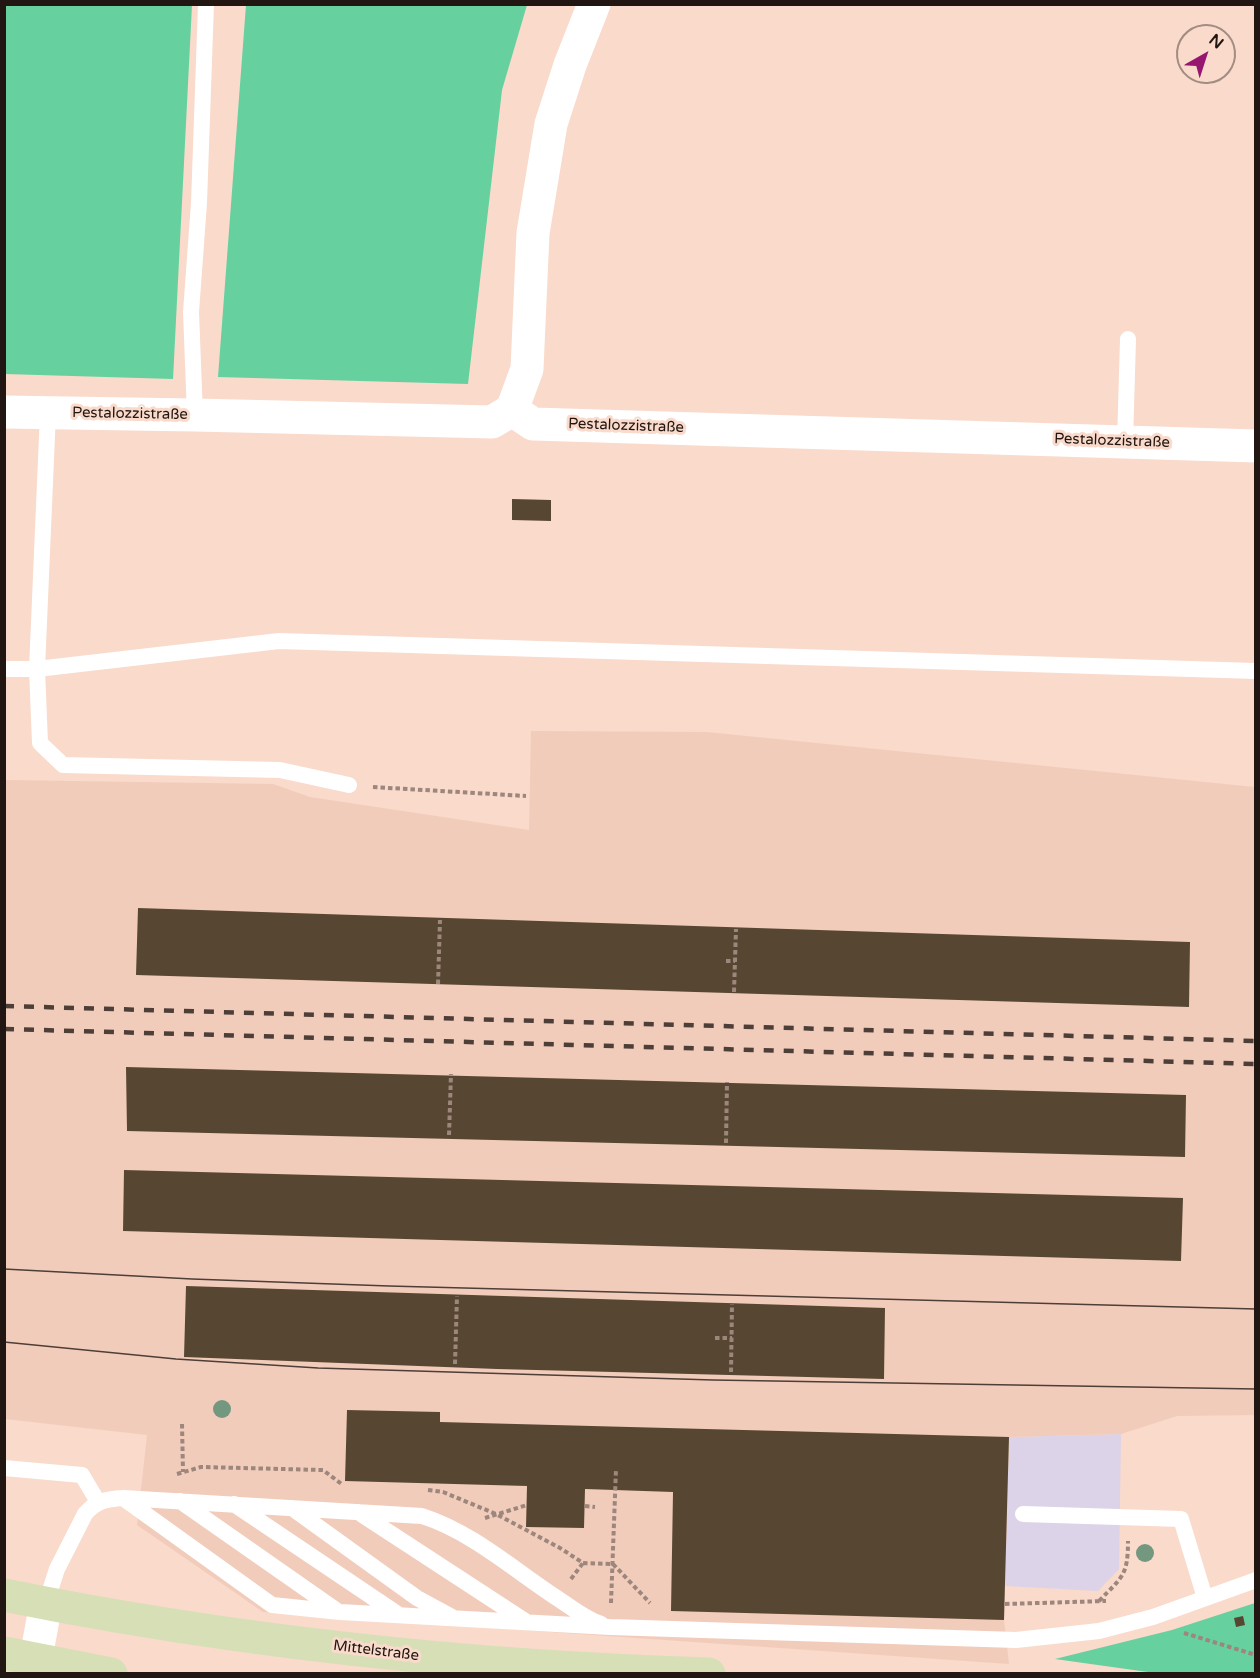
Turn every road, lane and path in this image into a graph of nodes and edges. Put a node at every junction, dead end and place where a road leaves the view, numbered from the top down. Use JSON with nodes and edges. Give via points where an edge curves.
{"nodes":[{"id":1,"x":206,"y":4,"type":"edge"},
{"id":2,"x":594,"y":4,"type":"edge"},
{"id":3,"x":1128,"y":339,"type":"dead end"},
{"id":4,"x":512,"y":410,"type":"junction"},
{"id":5,"x":4,"y":412,"type":"edge"},
{"id":6,"x":48,"y":413,"type":"junction"},
{"id":7,"x":195,"y":414,"type":"junction"},
{"id":8,"x":1125,"y":442,"type":"junction"},
{"id":9,"x":1256,"y":446,"type":"edge"},
{"id":10,"x":4,"y":669,"type":"edge"},
{"id":11,"x":37,"y":669,"type":"junction"},
{"id":12,"x":1256,"y":672,"type":"edge"},
{"id":13,"x":349,"y":785,"type":"joint"},
{"id":14,"x":526,"y":796,"type":"dead end"},
{"id":15,"x":440,"y":921,"type":"dead end"},
{"id":16,"x":736,"y":929,"type":"dead end"},
{"id":17,"x":726,"y":961,"type":"dead end"},
{"id":18,"x":735,"y":961,"type":"junction"},
{"id":19,"x":438,"y":984,"type":"dead end"},
{"id":20,"x":734,"y":992,"type":"dead end"},
{"id":21,"x":451,"y":1074,"type":"dead end"},
{"id":22,"x":727,"y":1082,"type":"dead end"},
{"id":23,"x":721,"y":1113,"type":"dead end"},
{"id":24,"x":727,"y":1113,"type":"junction"},
{"id":25,"x":449,"y":1135,"type":"dead end"},
{"id":26,"x":726,"y":1143,"type":"dead end"},
{"id":27,"x":457,"y":1296,"type":"dead end"},
{"id":28,"x":732,"y":1304,"type":"dead end"},
{"id":29,"x":715,"y":1338,"type":"dead end"},
{"id":30,"x":732,"y":1338,"type":"junction"},
{"id":31,"x":455,"y":1364,"type":"dead end"},
{"id":32,"x":731,"y":1372,"type":"dead end"},
{"id":33,"x":182,"y":1424,"type":"dead end"},
{"id":34,"x":4,"y":1468,"type":"edge"},
{"id":35,"x":616,"y":1469,"type":"dead end"},
{"id":36,"x":183,"y":1472,"type":"dead end"},
{"id":37,"x":123,"y":1498,"type":"junction"},
{"id":38,"x":179,"y":1501,"type":"junction"},
{"id":39,"x":98,"y":1502,"type":"junction"},
{"id":40,"x":234,"y":1504,"type":"junction"},
{"id":41,"x":526,"y":1505,"type":"dead end"},
{"id":42,"x":585,"y":1506,"type":"dead end"},
{"id":43,"x":291,"y":1507,"type":"junction"},
{"id":44,"x":595,"y":1507,"type":"dead end"},
{"id":45,"x":358,"y":1511,"type":"junction"},
{"id":46,"x":1023,"y":1514,"type":"dead end"},
{"id":47,"x":1127,"y":1517,"type":"junction"},
{"id":48,"x":583,"y":1563,"type":"junction"},
{"id":49,"x":613,"y":1564,"type":"junction"},
{"id":50,"x":1256,"y":1580,"type":"edge"},
{"id":51,"x":566,"y":1584,"type":"dead end"},
{"id":52,"x":4,"y":1595,"type":"edge"},
{"id":53,"x":1204,"y":1598,"type":"junction"},
{"id":54,"x":1109,"y":1601,"type":"dead end"},
{"id":55,"x":1098,"y":1602,"type":"junction"},
{"id":56,"x":46,"y":1603,"type":"junction"},
{"id":57,"x":652,"y":1605,"type":"dead end"},
{"id":58,"x":1005,"y":1605,"type":"dead end"},
{"id":59,"x":340,"y":1612,"type":"junction"},
{"id":60,"x":400,"y":1616,"type":"junction"},
{"id":61,"x":1154,"y":1617,"type":"junction"},
{"id":62,"x":455,"y":1619,"type":"junction"},
{"id":63,"x":525,"y":1622,"type":"junction"},
{"id":64,"x":610,"y":1627,"type":"junction"},
{"id":65,"x":1256,"y":1655,"type":"edge"},
{"id":66,"x":24,"y":1662,"type":"edge"},
{"id":67,"x":111,"y":1674,"type":"edge"},
{"id":68,"x":709,"y":1674,"type":"edge"}],
"edges":[{"from":1,"to":7,"type":"lane","via":[[200,203],[191,312]]},
{"from":2,"to":4,"type":"street","via":[[550,124],[533,233],[527,369]]},
{"from":3,"to":8,"type":"lane"},
{"from":4,"to":7,"type":"street","name":"Pestalozzistraße","via":[[492,423]]},
{"from":4,"to":8,"type":"street","name":"Pestalozzistraße","via":[[533,424]]},
{"from":5,"to":6,"type":"street","name":"Pestalozzistraße"},
{"from":6,"to":7,"type":"street","name":"Pestalozzistraße"},
{"from":6,"to":11,"type":"lane"},
{"from":8,"to":9,"type":"street","name":"Pestalozzistraße"},
{"from":10,"to":11,"type":"lane"},
{"from":11,"to":12,"type":"lane","via":[[279,641]]},
{"from":11,"to":13,"type":"lane","via":[[40,743],[63,765],[280,770]]},
{"from":13,"to":14,"type":"path"},
{"from":15,"to":19,"type":"path"},
{"from":16,"to":18,"type":"path"},
{"from":17,"to":18,"type":"path"},
{"from":18,"to":20,"type":"path"},
{"from":21,"to":25,"type":"path"},
{"from":22,"to":24,"type":"path"},
{"from":23,"to":24,"type":"path"},
{"from":24,"to":26,"type":"path"},
{"from":27,"to":31,"type":"path"},
{"from":28,"to":30,"type":"path"},
{"from":29,"to":30,"type":"path"},
{"from":30,"to":32,"type":"path"},
{"from":33,"to":36,"type":"path"},
{"from":34,"to":39,"type":"lane","via":[[82,1475]]},
{"from":35,"to":49,"type":"path"},
{"from":37,"to":38,"type":"lane"},
{"from":37,"to":39,"type":"lane"},
{"from":37,"to":59,"type":"lane","via":[[272,1605]]},
{"from":38,"to":40,"type":"lane"},
{"from":38,"to":59,"type":"lane"},
{"from":39,"to":56,"type":"lane","via":[[74,1532]]},
{"from":40,"to":43,"type":"lane"},
{"from":40,"to":60,"type":"lane"},
{"from":41,"to":48,"type":"path","via":[[496,1514]]},
{"from":42,"to":44,"type":"path"},
{"from":43,"to":45,"type":"lane"},
{"from":43,"to":62,"type":"lane","via":[[417,1598]]},
{"from":45,"to":63,"type":"lane"},
{"from":45,"to":64,"type":"lane","via":[[438,1521],[593,1621]]},
{"from":46,"to":47,"type":"lane"},
{"from":47,"to":53,"type":"lane","via":[[1181,1519]]},
{"from":47,"to":55,"type":"path","via":[[1128,1564]]},
{"from":48,"to":49,"type":"path"},
{"from":48,"to":51,"type":"path"},
{"from":49,"to":57,"type":"path"},
{"from":49,"to":64,"type":"path"},
{"from":50,"to":53,"type":"lane"},
{"from":52,"to":56,"type":"main road","name":"Mittelstraße"},
{"from":53,"to":61,"type":"lane"},
{"from":54,"to":55,"type":"path"},
{"from":55,"to":58,"type":"path"},
{"from":56,"to":66,"type":"street"},
{"from":56,"to":68,"type":"main road","name":"Mittelstraße","via":[[405,1655]]},
{"from":59,"to":60,"type":"lane"},
{"from":60,"to":62,"type":"lane"},
{"from":61,"to":64,"type":"lane","via":[[1099,1631],[1016,1640]]},
{"from":61,"to":65,"type":"path","via":[[1172,1630]]},
{"from":62,"to":63,"type":"lane"},
{"from":63,"to":64,"type":"lane"},
{"from":66,"to":67,"type":"main road"}]}
